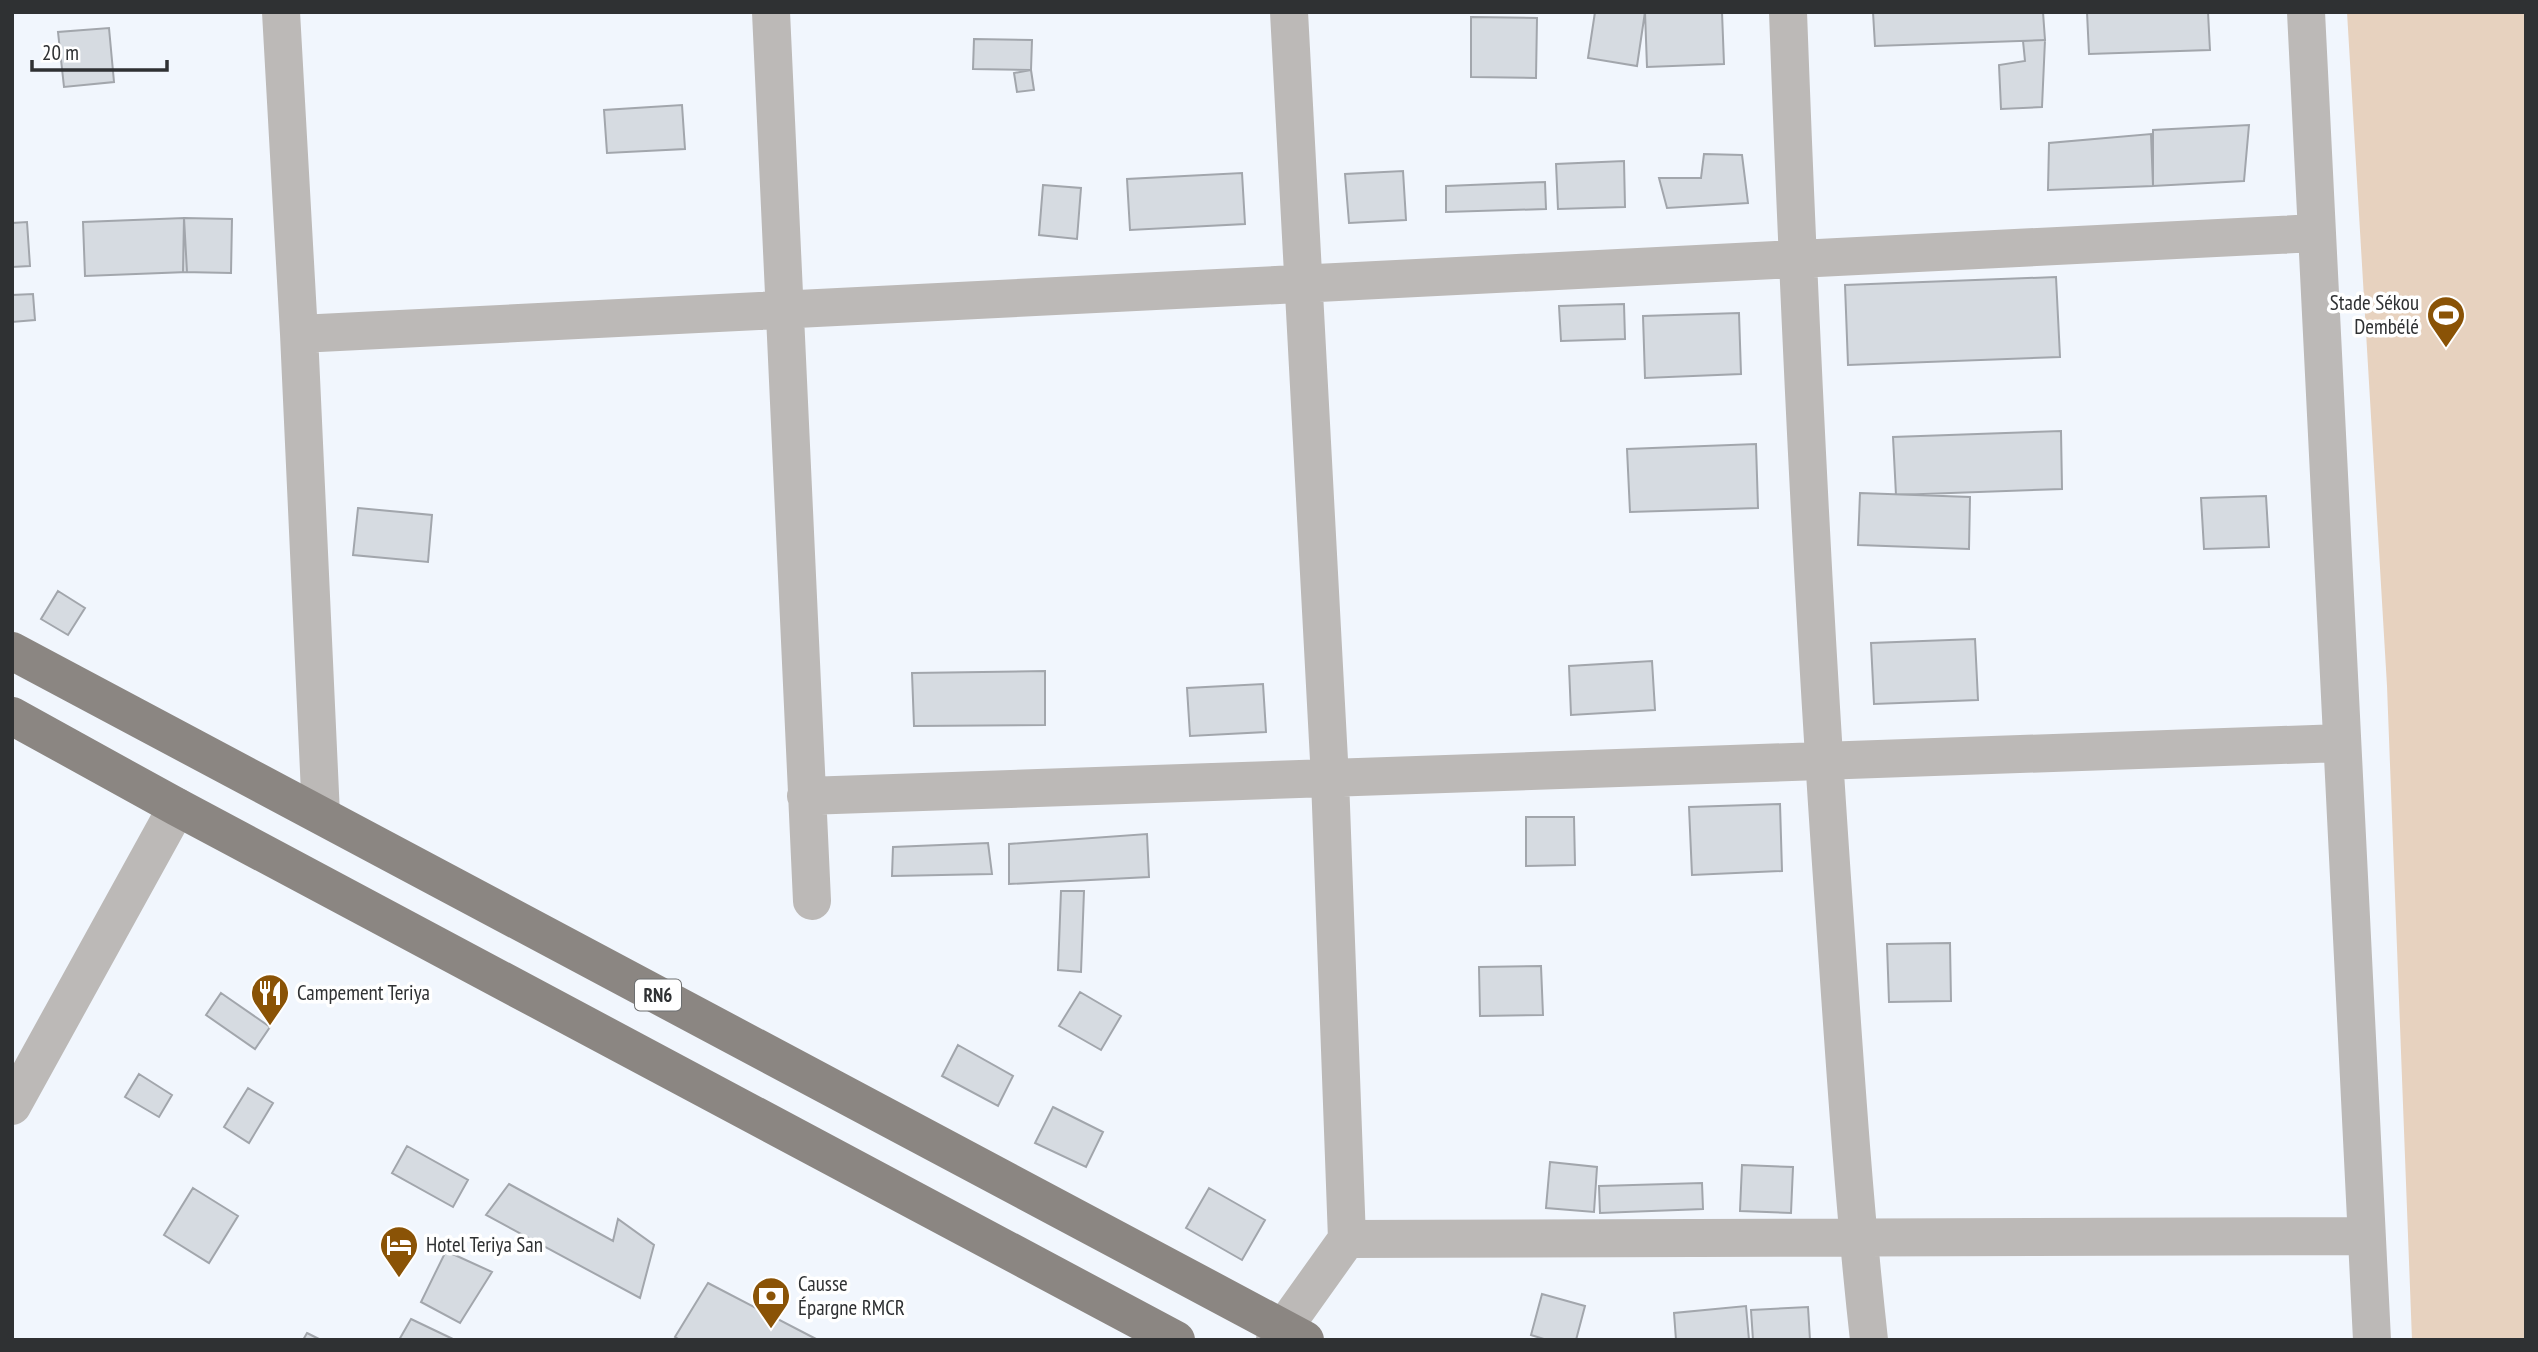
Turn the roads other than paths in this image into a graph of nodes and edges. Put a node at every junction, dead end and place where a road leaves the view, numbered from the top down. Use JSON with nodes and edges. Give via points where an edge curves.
{"nodes":[{"id":1,"x":281,"y":12,"type":"edge"},
{"id":2,"x":771,"y":12,"type":"edge"},
{"id":3,"x":1289,"y":12,"type":"edge"},
{"id":4,"x":1788,"y":12,"type":"edge"},
{"id":5,"x":2306,"y":12,"type":"edge"},
{"id":6,"x":2316,"y":233,"type":"junction"},
{"id":7,"x":1797,"y":259,"type":"junction"},
{"id":8,"x":1303,"y":284,"type":"junction"},
{"id":9,"x":785,"y":310,"type":"junction"},
{"id":10,"x":299,"y":334,"type":"junction"},
{"id":11,"x":12,"y":651,"type":"edge"},
{"id":12,"x":12,"y":716,"type":"edge"},
{"id":13,"x":2341,"y":743,"type":"junction"},
{"id":14,"x":1824,"y":761,"type":"junction"},
{"id":15,"x":1330,"y":779,"type":"junction"},
{"id":16,"x":806,"y":796,"type":"junction"},
{"id":17,"x":177,"y":807,"type":"junction"},
{"id":18,"x":321,"y":815,"type":"junction"},
{"id":19,"x":812,"y":901,"type":"dead end"},
{"id":20,"x":12,"y":1106,"type":"edge"},
{"id":21,"x":2365,"y":1236,"type":"junction"},
{"id":22,"x":1857,"y":1238,"type":"junction"},
{"id":23,"x":1347,"y":1240,"type":"junction"},
{"id":24,"x":1288,"y":1336,"type":"edge"},
{"id":25,"x":1176,"y":1340,"type":"edge"},
{"id":26,"x":1869,"y":1340,"type":"edge"},
{"id":27,"x":2372,"y":1340,"type":"edge"}],
"edges":[{"from":1,"to":10,"type":"street"},
{"from":2,"to":9,"type":"street"},
{"from":3,"to":8,"type":"street"},
{"from":4,"to":7,"type":"street"},
{"from":5,"to":6,"type":"street"},
{"from":6,"to":7,"type":"street"},
{"from":6,"to":13,"type":"street"},
{"from":7,"to":8,"type":"street"},
{"from":7,"to":14,"type":"street"},
{"from":8,"to":9,"type":"street"},
{"from":8,"to":15,"type":"street"},
{"from":9,"to":10,"type":"street"},
{"from":9,"to":16,"type":"street"},
{"from":10,"to":18,"type":"street"},
{"from":11,"to":18,"type":"main road","number":"RN6"},
{"from":12,"to":17,"type":"main road"},
{"from":13,"to":14,"type":"street"},
{"from":13,"to":21,"type":"street"},
{"from":14,"to":15,"type":"street"},
{"from":14,"to":22,"type":"street"},
{"from":15,"to":16,"type":"street"},
{"from":15,"to":23,"type":"street"},
{"from":16,"to":19,"type":"street"},
{"from":17,"to":20,"type":"street"},
{"from":17,"to":25,"type":"main road"},
{"from":18,"to":24,"type":"main road","number":"RN6"},
{"from":21,"to":22,"type":"street"},
{"from":21,"to":27,"type":"street"},
{"from":22,"to":23,"type":"street"},
{"from":22,"to":26,"type":"street"},
{"from":23,"to":24,"type":"street"}]}
